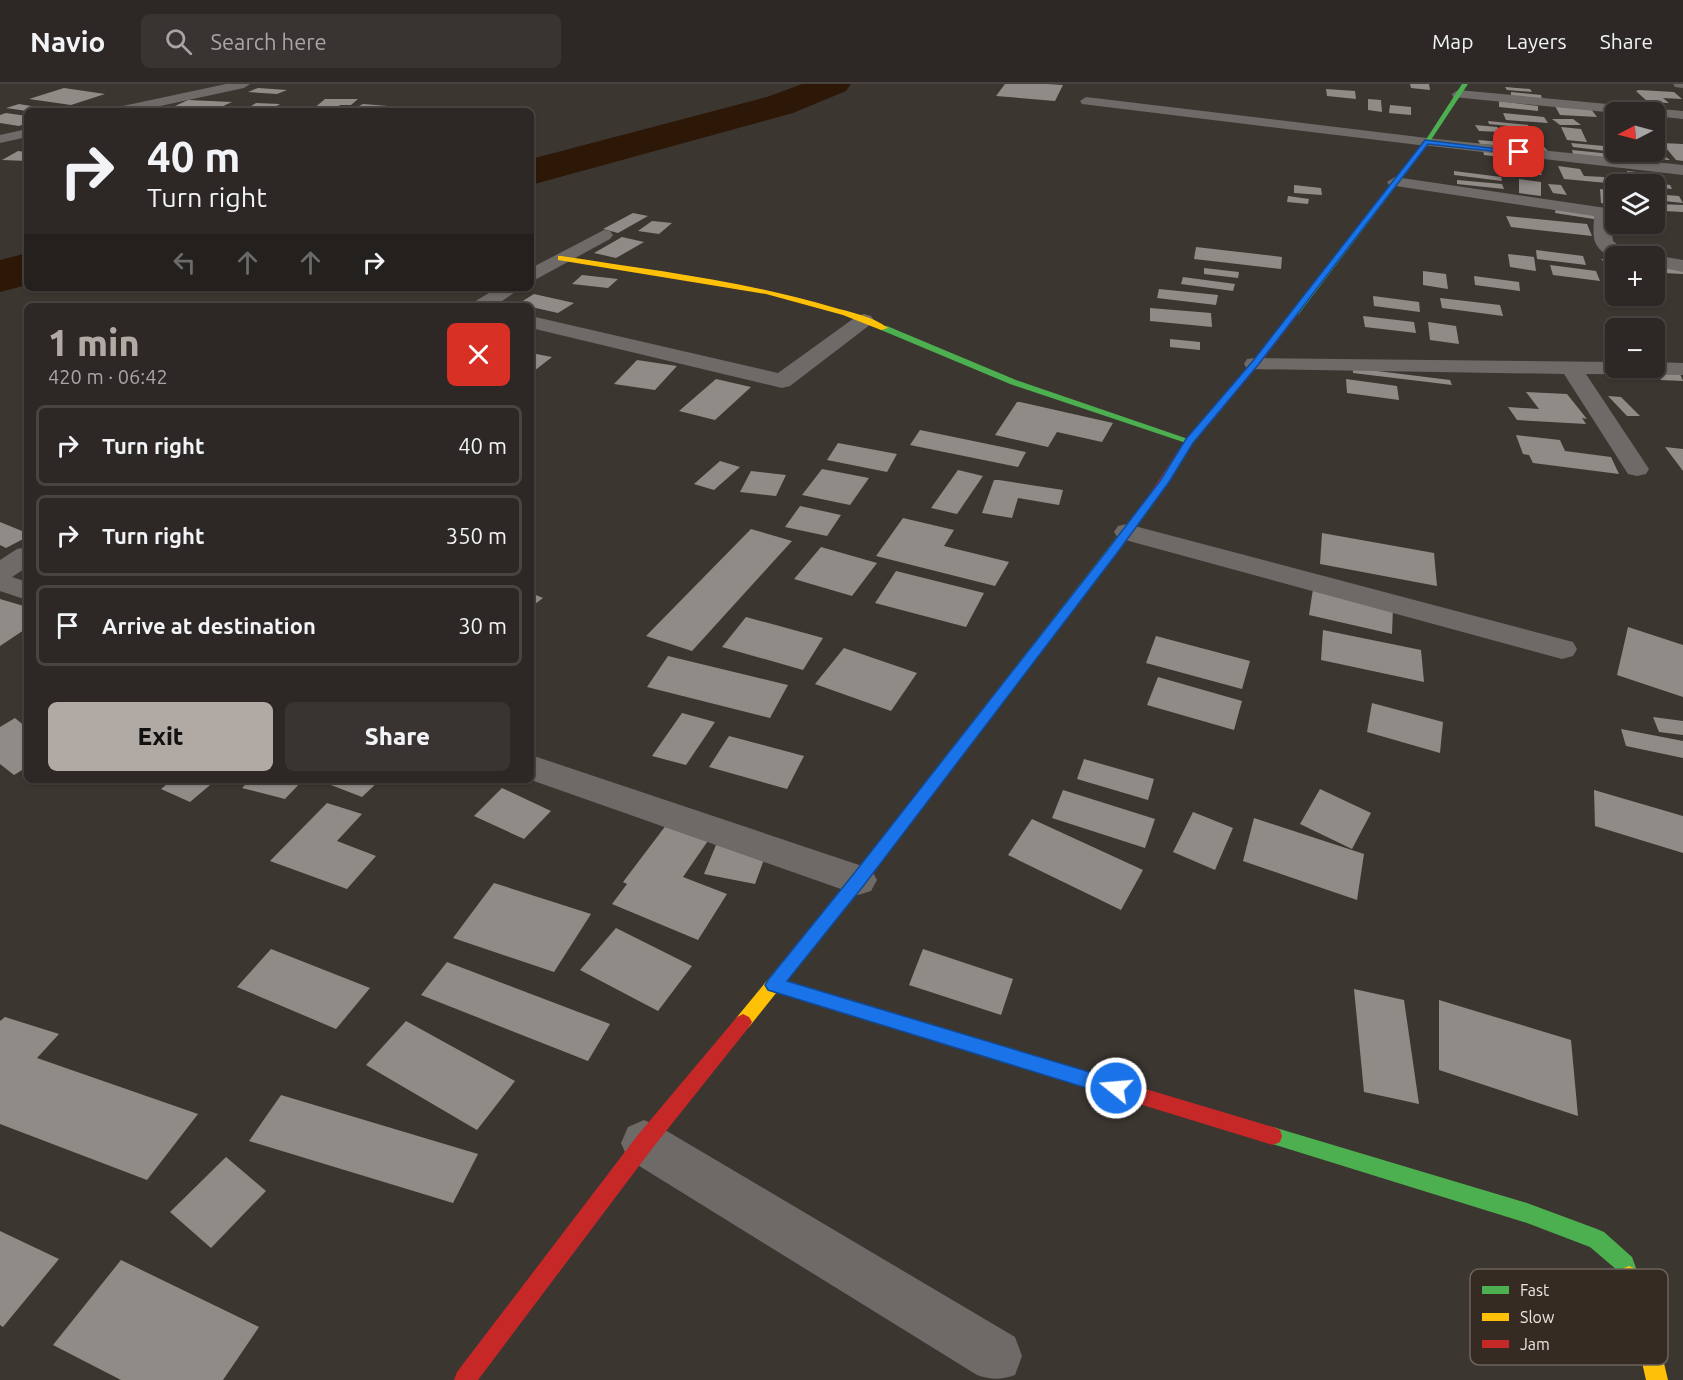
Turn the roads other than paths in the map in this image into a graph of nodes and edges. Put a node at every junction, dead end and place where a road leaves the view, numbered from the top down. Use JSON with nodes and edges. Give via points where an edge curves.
{"nodes":[{"id":1,"x":243,"y":84,"type":"edge"},
{"id":2,"x":1462,"y":89,"type":"edge"},
{"id":3,"x":1086,"y":101,"type":"dead end"},
{"id":4,"x":132,"y":108,"type":"edge"},
{"id":5,"x":1683,"y":115,"type":"edge"},
{"id":6,"x":24,"y":133,"type":"edge"},
{"id":7,"x":0,"y":139,"type":"edge"},
{"id":8,"x":1427,"y":142,"type":"junction"},
{"id":9,"x":1683,"y":170,"type":"edge"},
{"id":10,"x":1395,"y":182,"type":"junction"},
{"id":11,"x":604,"y":235,"type":"dead end"},
{"id":12,"x":1608,"y":246,"type":"edge"},
{"id":13,"x":561,"y":258,"type":"junction"},
{"id":14,"x":1665,"y":262,"type":"edge"},
{"id":15,"x":1683,"y":266,"type":"edge"},
{"id":16,"x":534,"y":274,"type":"edge"},
{"id":17,"x":506,"y":291,"type":"edge"},
{"id":18,"x":486,"y":303,"type":"edge"},
{"id":19,"x":864,"y":320,"type":"junction"},
{"id":20,"x":534,"y":323,"type":"edge"},
{"id":21,"x":1255,"y":364,"type":"junction"},
{"id":22,"x":1570,"y":368,"type":"junction"},
{"id":23,"x":1683,"y":369,"type":"edge"},
{"id":24,"x":1189,"y":441,"type":"junction"},
{"id":25,"x":1637,"y":469,"type":"dead end"},
{"id":26,"x":1127,"y":532,"type":"junction"},
{"id":27,"x":24,"y":557,"type":"edge"},
{"id":28,"x":0,"y":572,"type":"edge"},
{"id":29,"x":0,"y":582,"type":"edge"},
{"id":30,"x":24,"y":590,"type":"edge"},
{"id":31,"x":1562,"y":649,"type":"dead end"},
{"id":32,"x":534,"y":767,"type":"edge"},
{"id":33,"x":858,"y":880,"type":"junction"},
{"id":34,"x":774,"y":985,"type":"junction"},
{"id":35,"x":644,"y":1143,"type":"junction"},
{"id":36,"x":1627,"y":1269,"type":"edge"},
{"id":37,"x":996,"y":1356,"type":"dead end"},
{"id":38,"x":1654,"y":1365,"type":"edge"},
{"id":39,"x":465,"y":1380,"type":"edge"},
{"id":40,"x":1657,"y":1380,"type":"edge"}],
"edges":[{"from":1,"to":4,"type":"street"},
{"from":2,"to":5,"type":"street"},
{"from":2,"to":8,"type":"main road"},
{"from":3,"to":8,"type":"lane"},
{"from":6,"to":7,"type":"street"},
{"from":8,"to":9,"type":"street"},
{"from":8,"to":10,"type":"main road"},
{"from":10,"to":12,"type":"street","via":[[1600,212],[1604,243]]},
{"from":10,"to":21,"type":"main road"},
{"from":11,"to":13,"type":"street"},
{"from":13,"to":16,"type":"street"},
{"from":13,"to":19,"type":"main road","via":[[700,280]]},
{"from":14,"to":15,"type":"street"},
{"from":17,"to":18,"type":"street"},
{"from":19,"to":20,"type":"street","via":[[782,381]]},
{"from":19,"to":24,"type":"main road","via":[[1013,382]]},
{"from":21,"to":22,"type":"street"},
{"from":21,"to":24,"type":"main road"},
{"from":22,"to":23,"type":"street"},
{"from":22,"to":25,"type":"street"},
{"from":24,"to":26,"type":"main road"},
{"from":26,"to":31,"type":"street"},
{"from":26,"to":33,"type":"main road"},
{"from":27,"to":28,"type":"street"},
{"from":29,"to":30,"type":"street"},
{"from":32,"to":33,"type":"street"},
{"from":33,"to":34,"type":"main road"},
{"from":34,"to":35,"type":"main road"},
{"from":34,"to":36,"type":"main road","via":[[1527,1213],[1597,1239]]},
{"from":35,"to":37,"type":"street"},
{"from":35,"to":39,"type":"main road"},
{"from":38,"to":40,"type":"main road"}]}
